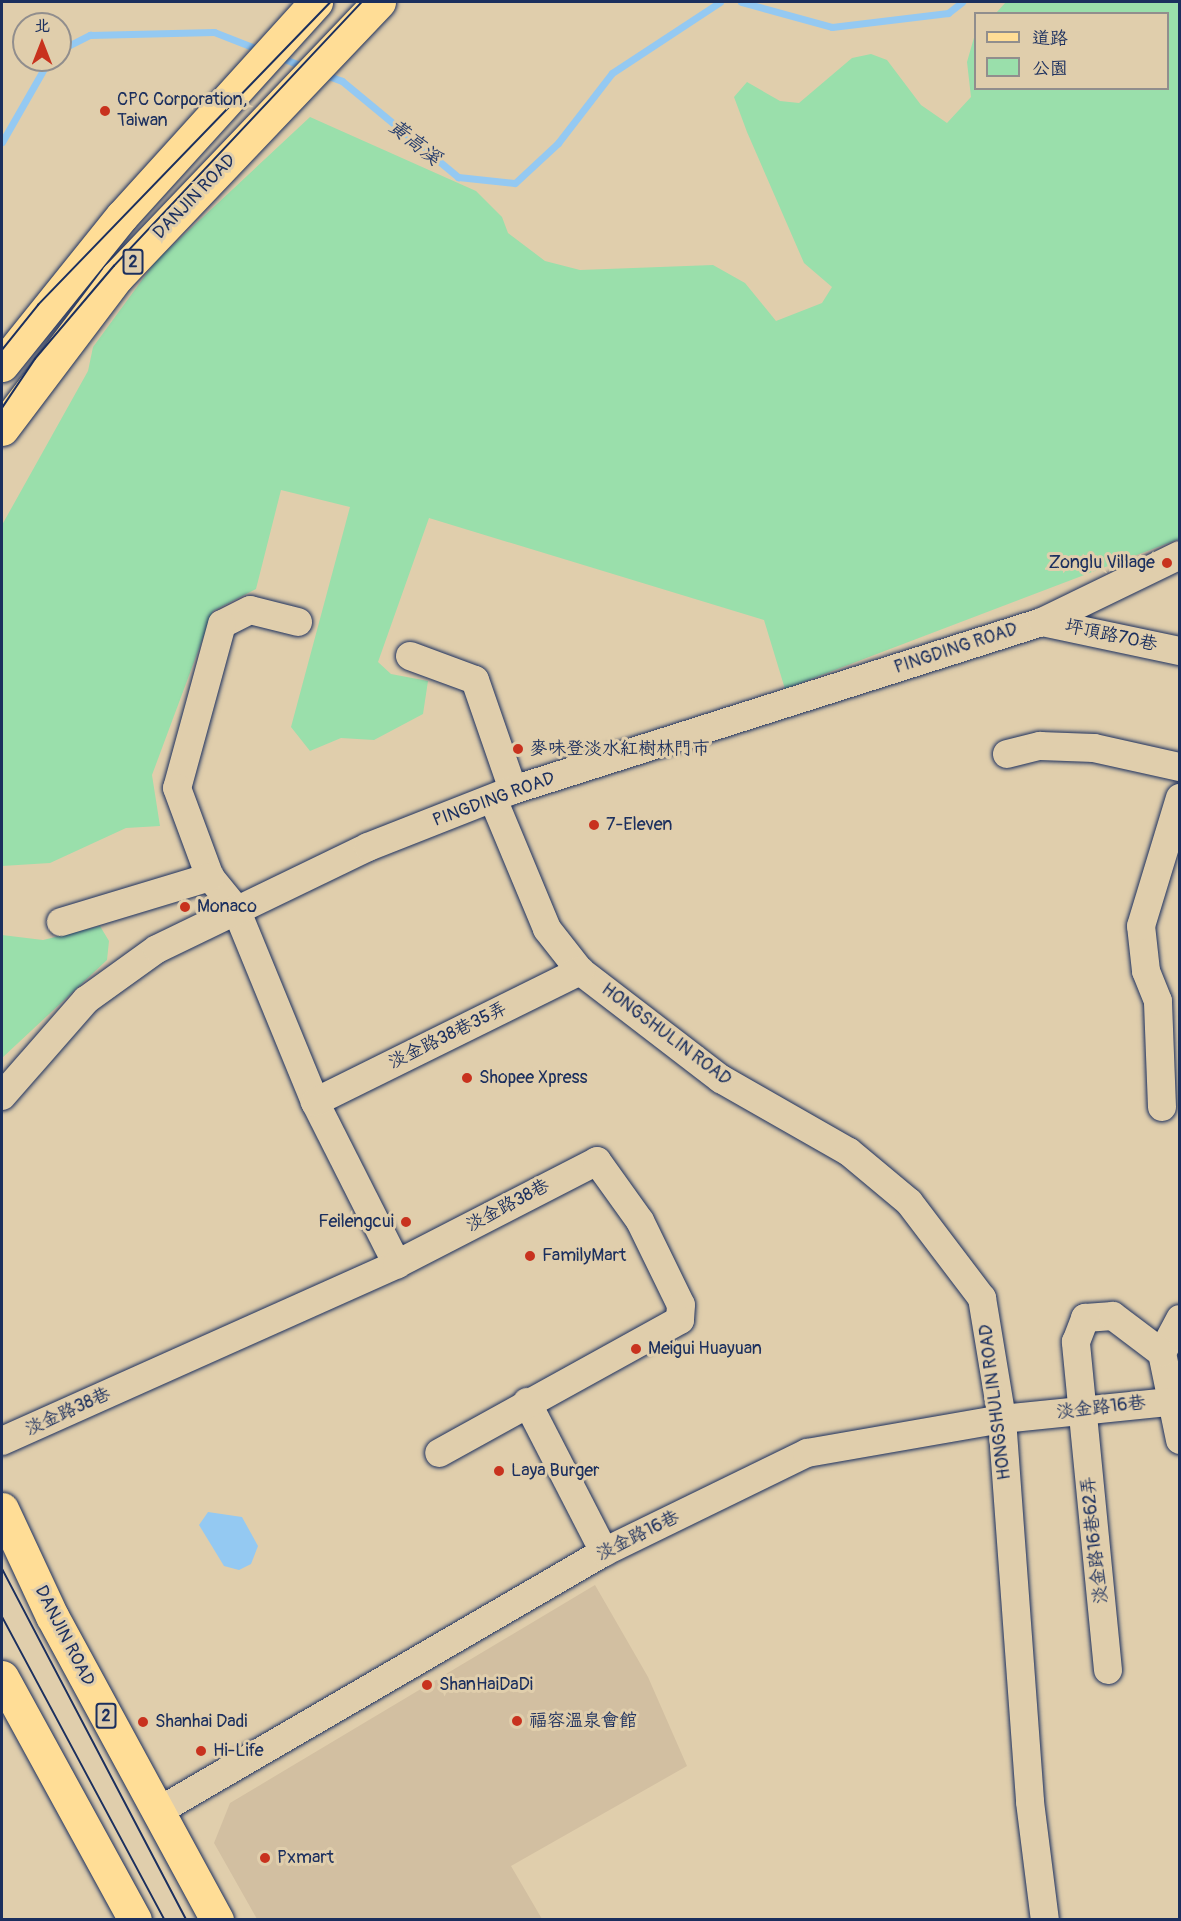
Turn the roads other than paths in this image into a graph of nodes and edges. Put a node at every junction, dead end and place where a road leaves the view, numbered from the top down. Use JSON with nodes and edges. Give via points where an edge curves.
{"nodes":[{"id":1,"x":379,"y":2,"type":"edge"},
{"id":2,"x":313,"y":5,"type":"edge"},
{"id":3,"x":2,"y":365,"type":"edge"},
{"id":4,"x":2,"y":429,"type":"edge"},
{"id":5,"x":1179,"y":555,"type":"edge"},
{"id":6,"x":298,"y":622,"type":"dead end"},
{"id":7,"x":1042,"y":622,"type":"junction"},
{"id":8,"x":1179,"y":651,"type":"edge"},
{"id":9,"x":410,"y":656,"type":"dead end"},
{"id":10,"x":1006,"y":754,"type":"dead end"},
{"id":11,"x":1179,"y":767,"type":"edge"},
{"id":12,"x":503,"y":795,"type":"junction"},
{"id":13,"x":1179,"y":798,"type":"edge"},
{"id":14,"x":210,"y":877,"type":"junction"},
{"id":15,"x":236,"y":909,"type":"junction"},
{"id":16,"x":62,"y":922,"type":"dead end"},
{"id":17,"x":580,"y":971,"type":"junction"},
{"id":18,"x":1169,"y":1003,"type":"edge"},
{"id":19,"x":2,"y":1096,"type":"edge"},
{"id":20,"x":315,"y":1102,"type":"junction"},
{"id":21,"x":1162,"y":1107,"type":"dead end"},
{"id":22,"x":397,"y":1264,"type":"junction"},
{"id":23,"x":1179,"y":1319,"type":"edge"},
{"id":24,"x":1162,"y":1353,"type":"junction"},
{"id":25,"x":527,"y":1402,"type":"junction"},
{"id":26,"x":1170,"y":1402,"type":"junction"},
{"id":27,"x":1083,"y":1410,"type":"junction"},
{"id":28,"x":1002,"y":1419,"type":"junction"},
{"id":29,"x":1179,"y":1440,"type":"edge"},
{"id":30,"x":2,"y":1441,"type":"edge"},
{"id":31,"x":439,"y":1453,"type":"dead end"},
{"id":32,"x":2,"y":1509,"type":"edge"},
{"id":33,"x":604,"y":1551,"type":"junction"},
{"id":34,"x":1108,"y":1670,"type":"dead end"},
{"id":35,"x":2,"y":1677,"type":"edge"},
{"id":36,"x":157,"y":1812,"type":"junction"},
{"id":37,"x":135,"y":1920,"type":"edge"},
{"id":38,"x":217,"y":1920,"type":"edge"},
{"id":39,"x":1045,"y":1920,"type":"edge"}],
"edges":[{"from":1,"to":4,"type":"main road","name":"DANJIN ROAD","number":"2","via":[[117,278]]},
{"from":2,"to":3,"type":"main road","via":[[122,216]]},
{"from":5,"to":7,"type":"street","name":"PINGDING ROAD"},
{"from":6,"to":14,"type":"street","via":[[250,610],[222,624],[177,788]]},
{"from":7,"to":8,"type":"street","name":"坪頂路70巷"},
{"from":7,"to":12,"type":"street","name":"PINGDING ROAD"},
{"from":9,"to":12,"type":"street","name":"HONGSHULIN ROAD","via":[[475,680]]},
{"from":10,"to":11,"type":"street","via":[[1040,746],[1094,748]]},
{"from":12,"to":15,"type":"street","name":"PINGDING ROAD","via":[[368,847]]},
{"from":12,"to":17,"type":"street","name":"HONGSHULIN ROAD","via":[[547,928]]},
{"from":13,"to":18,"type":"street","via":[[1141,926],[1146,971]]},
{"from":14,"to":15,"type":"street"},
{"from":14,"to":16,"type":"street"},
{"from":15,"to":19,"type":"street","name":"PINGDING ROAD","via":[[157,949],[86,1000]]},
{"from":15,"to":20,"type":"street"},
{"from":17,"to":20,"type":"street","name":"淡金路38巷35弄"},
{"from":17,"to":28,"type":"street","name":"HONGSHULIN ROAD","via":[[721,1079],[849,1152],[909,1202],[982,1298]]},
{"from":18,"to":21,"type":"street"},
{"from":20,"to":22,"type":"street"},
{"from":22,"to":25,"type":"street","name":"淡金路38巷","via":[[597,1161],[646,1218],[681,1305],[680,1320]]},
{"from":22,"to":30,"type":"street","name":"淡金路38巷"},
{"from":23,"to":24,"type":"street"},
{"from":24,"to":26,"type":"street"},
{"from":24,"to":27,"type":"street","name":"淡金路16巷62弄","via":[[1113,1316],[1085,1318],[1076,1342]]},
{"from":25,"to":31,"type":"street","name":"淡金路38巷"},
{"from":25,"to":33,"type":"street"},
{"from":26,"to":27,"type":"street","name":"淡金路16巷"},
{"from":26,"to":29,"type":"street"},
{"from":27,"to":28,"type":"street","name":"淡金路16巷"},
{"from":27,"to":34,"type":"street","name":"淡金路16巷62弄"},
{"from":28,"to":33,"type":"street","name":"淡金路16巷","via":[[807,1453]]},
{"from":28,"to":39,"type":"street","name":"HONGSHULIN ROAD","via":[[1030,1802]]},
{"from":32,"to":36,"type":"main road","name":"DANJIN ROAD","number":"2"},
{"from":33,"to":36,"type":"street","name":"淡金路16巷"},
{"from":35,"to":37,"type":"main road"},
{"from":36,"to":38,"type":"main road","name":"DANJIN ROAD","number":"2"}]}
